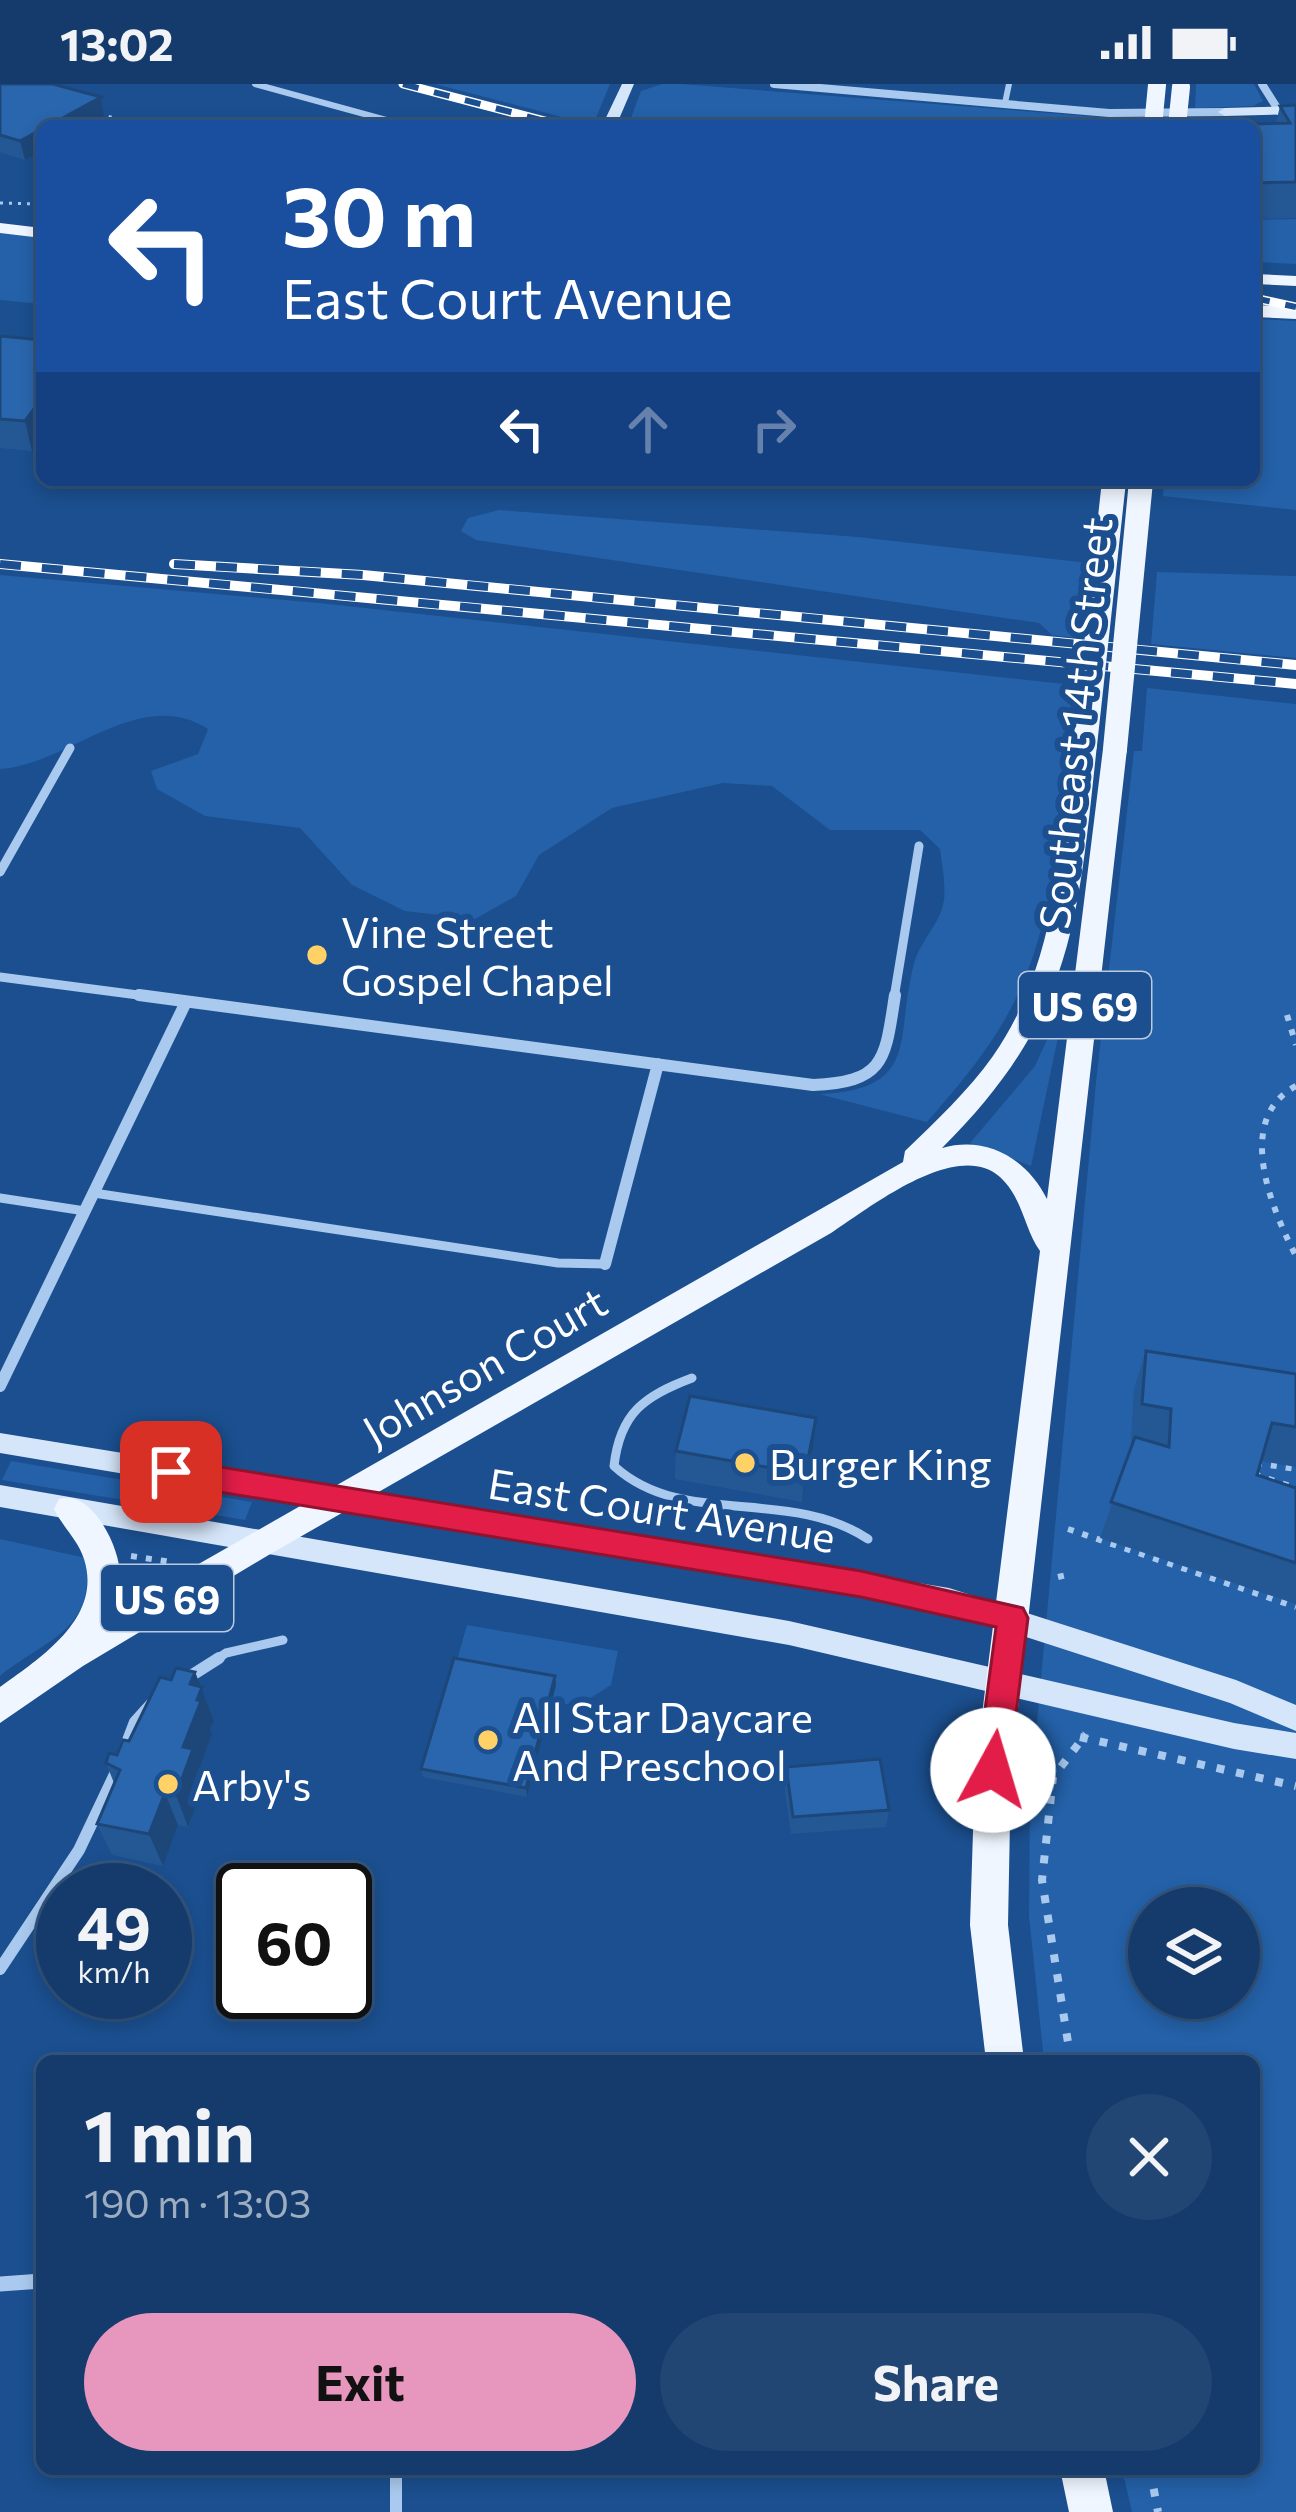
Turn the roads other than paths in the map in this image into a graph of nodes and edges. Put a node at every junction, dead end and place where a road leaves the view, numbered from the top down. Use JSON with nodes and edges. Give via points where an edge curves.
{"nodes":[{"id":1,"x":255,"y":84,"type":"edge"},
{"id":2,"x":628,"y":84,"type":"edge"},
{"id":3,"x":774,"y":84,"type":"edge"},
{"id":4,"x":1009,"y":84,"type":"edge"},
{"id":5,"x":1262,"y":84,"type":"edge"},
{"id":6,"x":1157,"y":85,"type":"edge"},
{"id":7,"x":1181,"y":86,"type":"edge"},
{"id":8,"x":885,"y":88,"type":"edge"},
{"id":9,"x":1005,"y":103,"type":"junction"},
{"id":10,"x":1296,"y":110,"type":"edge"},
{"id":11,"x":1279,"y":111,"type":"junction"},
{"id":12,"x":1225,"y":112,"type":"joint"},
{"id":13,"x":386,"y":120,"type":"edge"},
{"id":14,"x":613,"y":120,"type":"edge"},
{"id":15,"x":1154,"y":120,"type":"edge"},
{"id":16,"x":1178,"y":120,"type":"edge"},
{"id":17,"x":0,"y":216,"type":"edge"},
{"id":18,"x":36,"y":218,"type":"edge"},
{"id":19,"x":0,"y":228,"type":"edge"},
{"id":20,"x":36,"y":232,"type":"edge"},
{"id":21,"x":1260,"y":279,"type":"edge"},
{"id":22,"x":1296,"y":281,"type":"edge"},
{"id":23,"x":1260,"y":311,"type":"edge"},
{"id":24,"x":1296,"y":313,"type":"edge"},
{"id":25,"x":1113,"y":486,"type":"edge"},
{"id":26,"x":1140,"y":486,"type":"edge"},
{"id":27,"x":70,"y":748,"type":"dead end"},
{"id":28,"x":919,"y":846,"type":"dead end"},
{"id":29,"x":0,"y":872,"type":"edge"},
{"id":30,"x":0,"y":977,"type":"edge"},
{"id":31,"x":186,"y":1002,"type":"junction"},
{"id":32,"x":658,"y":1064,"type":"junction"},
{"id":33,"x":893,"y":1178,"type":"junction"},
{"id":34,"x":94,"y":1193,"type":"junction"},
{"id":35,"x":0,"y":1198,"type":"edge"},
{"id":36,"x":85,"y":1211,"type":"junction"},
{"id":37,"x":1054,"y":1261,"type":"junction"},
{"id":38,"x":605,"y":1264,"type":"joint"},
{"id":39,"x":692,"y":1378,"type":"dead end"},
{"id":40,"x":0,"y":1386,"type":"edge"},
{"id":41,"x":0,"y":1444,"type":"edge"},
{"id":42,"x":0,"y":1496,"type":"edge"},
{"id":43,"x":341,"y":1500,"type":"junction"},
{"id":44,"x":70,"y":1509,"type":"junction"},
{"id":45,"x":868,"y":1539,"type":"dead end"},
{"id":46,"x":260,"y":1543,"type":"junction"},
{"id":47,"x":1012,"y":1618,"type":"junction"},
{"id":48,"x":283,"y":1640,"type":"dead end"},
{"id":49,"x":71,"y":1654,"type":"junction"},
{"id":50,"x":186,"y":1679,"type":"edge"},
{"id":51,"x":1003,"y":1681,"type":"junction"},
{"id":52,"x":166,"y":1692,"type":"edge"},
{"id":53,"x":0,"y":1708,"type":"edge"},
{"id":54,"x":1296,"y":1718,"type":"edge"},
{"id":55,"x":1296,"y":1746,"type":"edge"},
{"id":56,"x":0,"y":1969,"type":"edge"},
{"id":57,"x":1004,"y":2055,"type":"edge"},
{"id":58,"x":36,"y":2281,"type":"edge"},
{"id":59,"x":0,"y":2284,"type":"edge"},
{"id":60,"x":396,"y":2475,"type":"edge"},
{"id":61,"x":1083,"y":2475,"type":"edge"},
{"id":62,"x":396,"y":2512,"type":"edge"},
{"id":63,"x":1091,"y":2512,"type":"edge"}],
"edges":[{"from":1,"to":13,"type":"lane"},
{"from":2,"to":14,"type":"street"},
{"from":3,"to":8,"type":"street"},
{"from":4,"to":9,"type":"lane"},
{"from":5,"to":11,"type":"street"},
{"from":6,"to":15,"type":"main road","bridge":true},
{"from":7,"to":16,"type":"main road","bridge":true},
{"from":8,"to":9,"type":"street"},
{"from":9,"to":12,"type":"street"},
{"from":10,"to":11,"type":"street"},
{"from":11,"to":12,"type":"street"},
{"from":17,"to":18,"type":"main road"},
{"from":19,"to":20,"type":"main road"},
{"from":21,"to":22,"type":"main road"},
{"from":23,"to":24,"type":"main road"},
{"from":25,"to":33,"type":"main road","name":"Southeast 14th Street","number":"US 69","bridge":true,"via":[[1066,911],[1041,1001],[985,1090]]},
{"from":26,"to":37,"type":"main road","name":"Southeast 14th Street","number":"US 69","bridge":true},
{"from":27,"to":29,"type":"street"},
{"from":28,"to":32,"type":"street","via":[[885,1056],[862,1079],[812,1085]]},
{"from":30,"to":31,"type":"street"},
{"from":31,"to":32,"type":"street"},
{"from":31,"to":34,"type":"street"},
{"from":32,"to":38,"type":"street"},
{"from":33,"to":37,"type":"main road","via":[[943,1155],[971,1152],[998,1161],[1040,1207]]},
{"from":33,"to":43,"type":"main road","name":"Johnson Court","number":"US 69"},
{"from":34,"to":36,"type":"street"},
{"from":34,"to":38,"type":"lane"},
{"from":35,"to":36,"type":"lane"},
{"from":36,"to":40,"type":"street"},
{"from":37,"to":47,"type":"main road","number":"US 69"},
{"from":39,"to":45,"type":"lane","via":[[627,1411],[614,1466],[623,1479],[691,1498],[836,1519]]},
{"from":41,"to":43,"type":"street","name":"East Court Avenue"},
{"from":42,"to":44,"type":"street"},
{"from":43,"to":46,"type":"main road","name":"Johnson Court","number":"US 69"},
{"from":43,"to":47,"type":"street","name":"East Court Avenue","via":[[861,1584]]},
{"from":44,"to":46,"type":"street"},
{"from":44,"to":49,"type":"main road","via":[[105,1568],[100,1606]]},
{"from":46,"to":49,"type":"main road","name":"Johnson Court","number":"US 69"},
{"from":46,"to":51,"type":"street","via":[[789,1633]]},
{"from":47,"to":51,"type":"main road","number":"US 69"},
{"from":47,"to":54,"type":"street","name":"East Court Avenue"},
{"from":48,"to":50,"type":"lane","via":[[226,1653]]},
{"from":49,"to":53,"type":"main road","name":"Johnson Court","number":"US 69"},
{"from":51,"to":55,"type":"street"},
{"from":51,"to":57,"type":"main road","number":"US 69","via":[[988,1924]]},
{"from":52,"to":56,"type":"lane","via":[[135,1722],[95,1826]]},
{"from":58,"to":59,"type":"street"},
{"from":60,"to":62,"type":"lane"},
{"from":61,"to":63,"type":"main road"}]}
